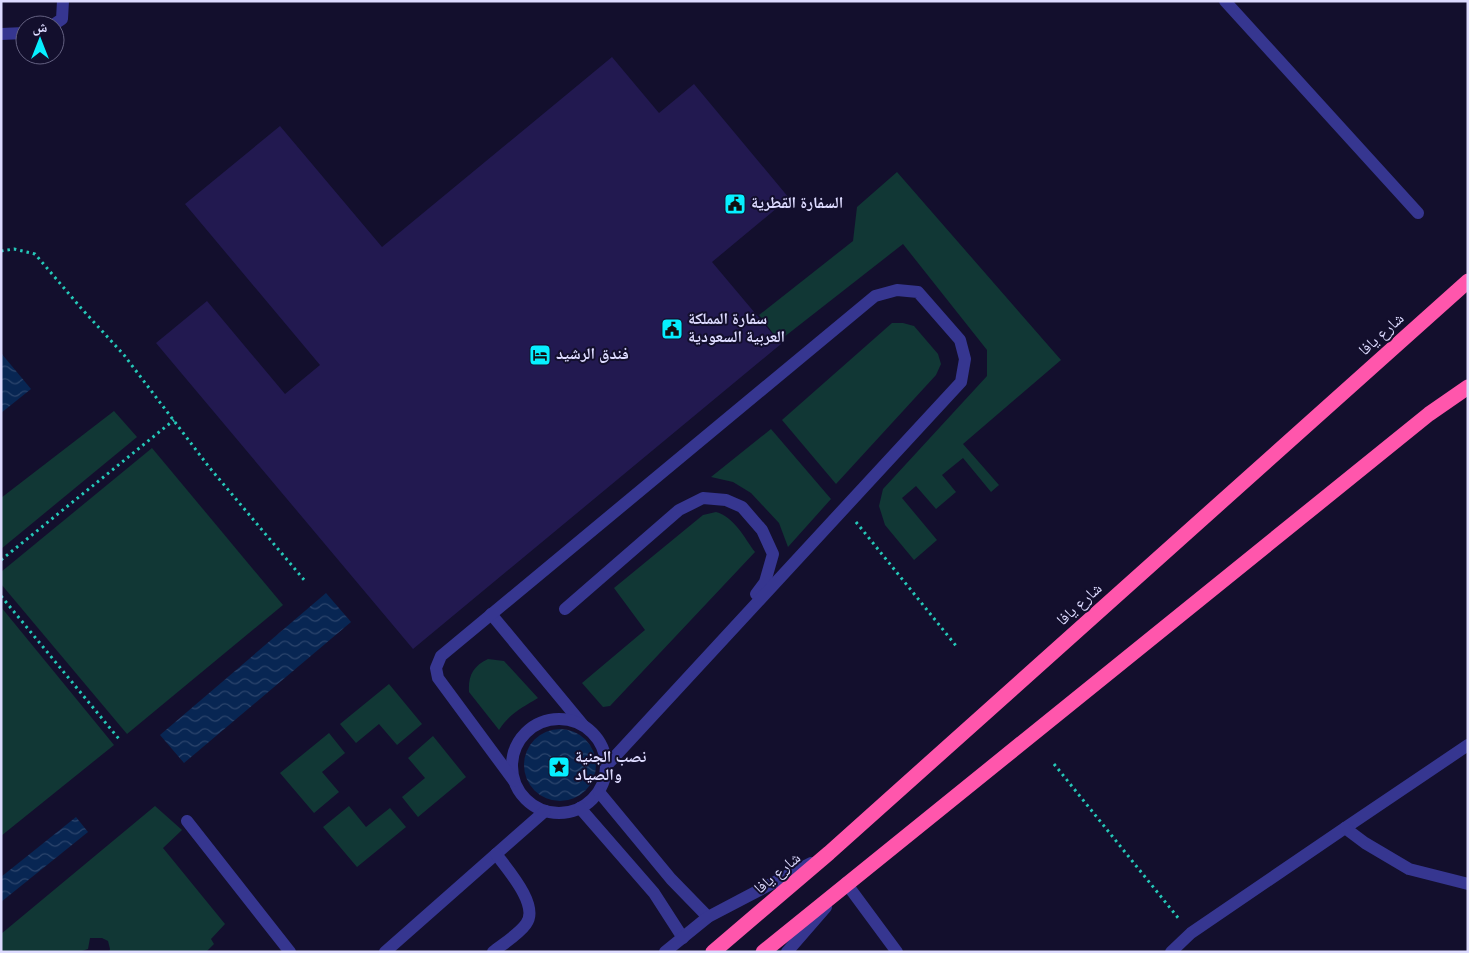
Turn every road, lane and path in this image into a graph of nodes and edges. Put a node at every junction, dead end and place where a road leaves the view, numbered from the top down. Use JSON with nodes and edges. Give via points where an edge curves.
{"nodes":[{"id":1,"x":63,"y":1,"type":"edge"},
{"id":2,"x":1225,"y":1,"type":"edge"},
{"id":3,"x":62,"y":15,"type":"edge"},
{"id":4,"x":15,"y":33,"type":"edge"},
{"id":5,"x":1,"y":34,"type":"edge"},
{"id":6,"x":1418,"y":212,"type":"dead end"},
{"id":7,"x":1,"y":251,"type":"edge"},
{"id":8,"x":1468,"y":282,"type":"edge"},
{"id":9,"x":1468,"y":377,"type":"edge"},
{"id":10,"x":1468,"y":388,"type":"edge"},
{"id":11,"x":1429,"y":414,"type":"junction"},
{"id":12,"x":174,"y":420,"type":"junction"},
{"id":13,"x":845,"y":508,"type":"junction"},
{"id":14,"x":1,"y":560,"type":"edge"},
{"id":15,"x":305,"y":582,"type":"dead end"},
{"id":16,"x":1,"y":596,"type":"edge"},
{"id":17,"x":565,"y":608,"type":"dead end"},
{"id":18,"x":491,"y":614,"type":"junction"},
{"id":19,"x":729,"y":633,"type":"junction"},
{"id":20,"x":958,"y":647,"type":"dead end"},
{"id":21,"x":583,"y":725,"type":"junction"},
{"id":22,"x":119,"y":740,"type":"dead end"},
{"id":23,"x":1468,"y":745,"type":"edge"},
{"id":24,"x":1054,"y":764,"type":"dead end"},
{"id":25,"x":607,"y":765,"type":"junction"},
{"id":26,"x":514,"y":780,"type":"junction"},
{"id":27,"x":599,"y":792,"type":"junction"},
{"id":28,"x":580,"y":808,"type":"junction"},
{"id":29,"x":545,"y":811,"type":"junction"},
{"id":30,"x":186,"y":821,"type":"dead end"},
{"id":31,"x":1345,"y":828,"type":"junction"},
{"id":32,"x":829,"y":853,"type":"junction"},
{"id":33,"x":496,"y":854,"type":"junction"},
{"id":34,"x":846,"y":884,"type":"junction"},
{"id":35,"x":1468,"y":884,"type":"edge"},
{"id":36,"x":708,"y":917,"type":"junction"},
{"id":37,"x":1191,"y":933,"type":"junction"},
{"id":38,"x":683,"y":938,"type":"junction"},
{"id":39,"x":290,"y":952,"type":"edge"},
{"id":40,"x":385,"y":952,"type":"edge"},
{"id":41,"x":493,"y":952,"type":"edge"},
{"id":42,"x":665,"y":952,"type":"edge"},
{"id":43,"x":713,"y":952,"type":"edge"},
{"id":44,"x":763,"y":952,"type":"edge"},
{"id":45,"x":787,"y":952,"type":"edge"},
{"id":46,"x":897,"y":952,"type":"edge"},
{"id":47,"x":1171,"y":952,"type":"edge"}],
"edges":[{"from":1,"to":3,"type":"street"},
{"from":2,"to":6,"type":"street"},
{"from":4,"to":5,"type":"street"},
{"from":7,"to":12,"type":"path","via":[[14,249],[35,254],[124,355]]},
{"from":8,"to":32,"type":"highway","name":"شارع يافا"},
{"from":9,"to":11,"type":"highway"},
{"from":10,"to":11,"type":"highway"},
{"from":11,"to":34,"type":"highway"},
{"from":12,"to":14,"type":"path"},
{"from":12,"to":15,"type":"path"},
{"from":13,"to":18,"type":"street","via":[[961,382],[965,359],[960,340],[918,292],[897,290],[875,296]]},
{"from":13,"to":19,"type":"street"},
{"from":13,"to":20,"type":"path"},
{"from":16,"to":22,"type":"path"},
{"from":17,"to":19,"type":"street","via":[[679,510],[703,498],[726,500],[742,507],[762,530],[773,554],[765,582]]},
{"from":18,"to":21,"type":"street"},
{"from":18,"to":26,"type":"street","via":[[441,656],[436,668],[438,678]]},
{"from":19,"to":25,"type":"street"},
{"from":21,"to":25,"type":"street","via":[[596,735],[604,749]]},
{"from":21,"to":26,"type":"street","via":[[552,719],[536,725],[515,748]]},
{"from":23,"to":31,"type":"street"},
{"from":24,"to":37,"type":"path"},
{"from":25,"to":27,"type":"street"},
{"from":26,"to":29,"type":"street","via":[[521,794]]},
{"from":27,"to":28,"type":"street"},
{"from":27,"to":36,"type":"street","via":[[671,879]]},
{"from":28,"to":29,"type":"street","via":[[569,812]]},
{"from":28,"to":38,"type":"street","via":[[654,893]]},
{"from":29,"to":33,"type":"street"},
{"from":30,"to":39,"type":"street"},
{"from":31,"to":35,"type":"street","via":[[1410,869]]},
{"from":31,"to":37,"type":"street"},
{"from":32,"to":36,"type":"street"},
{"from":32,"to":43,"type":"highway","name":"شارع يافا"},
{"from":33,"to":40,"type":"street"},
{"from":33,"to":41,"type":"street","via":[[528,901],[531,912],[526,924]]},
{"from":34,"to":44,"type":"highway"},
{"from":34,"to":45,"type":"street"},
{"from":34,"to":46,"type":"street"},
{"from":36,"to":38,"type":"street"},
{"from":37,"to":47,"type":"street"},
{"from":38,"to":42,"type":"street"}]}
